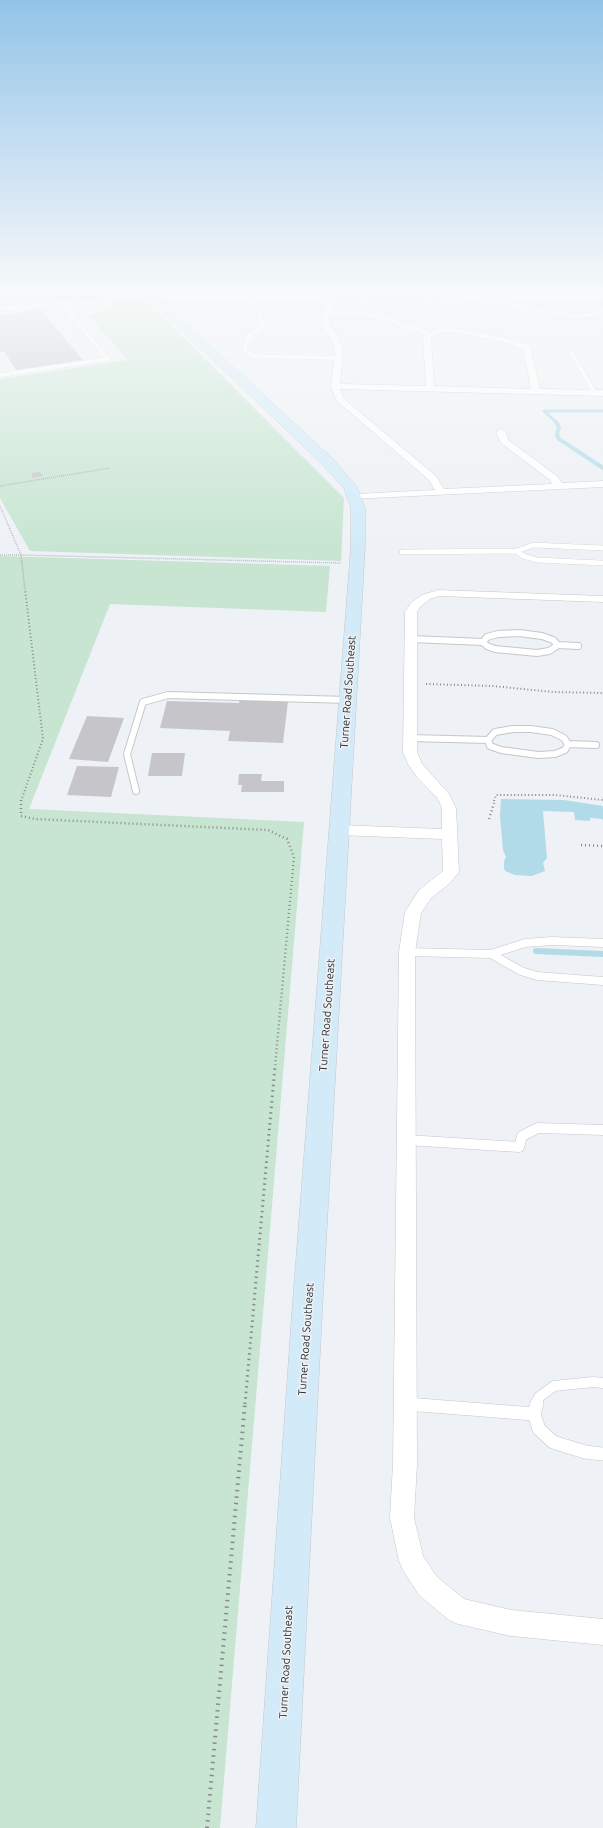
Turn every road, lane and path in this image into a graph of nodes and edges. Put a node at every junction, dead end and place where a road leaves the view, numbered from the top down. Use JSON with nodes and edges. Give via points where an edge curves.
{"nodes":[{"id":1,"x":239,"y":376,"type":"edge"},
{"id":2,"x":335,"y":376,"type":"edge"},
{"id":3,"x":429,"y":376,"type":"edge"},
{"id":4,"x":533,"y":376,"type":"edge"},
{"id":5,"x":588,"y":376,"type":"edge"},
{"id":6,"x":334,"y":386,"type":"junction"},
{"id":7,"x":430,"y":388,"type":"junction"},
{"id":8,"x":536,"y":391,"type":"junction"},
{"id":9,"x":599,"y":393,"type":"edge"},
{"id":10,"x":501,"y":432,"type":"dead end"},
{"id":11,"x":110,"y":468,"type":"dead end"},
{"id":12,"x":603,"y":484,"type":"edge"},
{"id":13,"x":0,"y":486,"type":"edge"},
{"id":14,"x":558,"y":486,"type":"junction"},
{"id":15,"x":441,"y":492,"type":"junction"},
{"id":16,"x":355,"y":497,"type":"junction"},
{"id":17,"x":0,"y":506,"type":"edge"},
{"id":18,"x":603,"y":548,"type":"edge"},
{"id":19,"x":402,"y":552,"type":"dead end"},
{"id":20,"x":517,"y":552,"type":"junction"},
{"id":21,"x":0,"y":555,"type":"edge"},
{"id":22,"x":21,"y":555,"type":"junction"},
{"id":23,"x":603,"y":563,"type":"edge"},
{"id":24,"x":357,"y":564,"type":"junction"},
{"id":25,"x":603,"y":599,"type":"edge"},
{"id":26,"x":411,"y":639,"type":"junction"},
{"id":27,"x":483,"y":642,"type":"junction"},
{"id":28,"x":558,"y":645,"type":"junction"},
{"id":29,"x":578,"y":646,"type":"dead end"},
{"id":30,"x":411,"y":684,"type":"junction"},
{"id":31,"x":603,"y":693,"type":"edge"},
{"id":32,"x":348,"y":700,"type":"junction"},
{"id":33,"x":410,"y":738,"type":"junction"},
{"id":34,"x":488,"y":740,"type":"junction"},
{"id":35,"x":568,"y":744,"type":"junction"},
{"id":36,"x":596,"y":745,"type":"dead end"},
{"id":37,"x":136,"y":791,"type":"dead end"},
{"id":38,"x":603,"y":800,"type":"edge"},
{"id":39,"x":488,"y":819,"type":"dead end"},
{"id":40,"x":339,"y":830,"type":"junction"},
{"id":41,"x":450,"y":834,"type":"junction"},
{"id":42,"x":581,"y":845,"type":"dead end"},
{"id":43,"x":603,"y":846,"type":"edge"},
{"id":44,"x":603,"y":943,"type":"edge"},
{"id":45,"x":407,"y":952,"type":"junction"},
{"id":46,"x":491,"y":954,"type":"junction"},
{"id":47,"x":603,"y":981,"type":"edge"},
{"id":48,"x":603,"y":1130,"type":"edge"},
{"id":49,"x":406,"y":1140,"type":"junction"},
{"id":50,"x":603,"y":1383,"type":"edge"},
{"id":51,"x":405,"y":1404,"type":"junction"},
{"id":52,"x":534,"y":1414,"type":"junction"},
{"id":53,"x":603,"y":1454,"type":"edge"},
{"id":54,"x":603,"y":1632,"type":"edge"},
{"id":55,"x":207,"y":1828,"type":"edge"},
{"id":56,"x":276,"y":1828,"type":"edge"}],
"edges":[{"from":1,"to":16,"type":"main road","name":"Turner Road Southeast","via":[[327,462],[350,487]]},
{"from":2,"to":6,"type":"street"},
{"from":3,"to":7,"type":"street"},
{"from":4,"to":8,"type":"street"},
{"from":5,"to":9,"type":"lane"},
{"from":6,"to":7,"type":"street"},
{"from":6,"to":15,"type":"street","via":[[340,400],[433,478]]},
{"from":7,"to":8,"type":"street"},
{"from":8,"to":9,"type":"street"},
{"from":10,"to":14,"type":"street","via":[[504,441],[554,478]]},
{"from":11,"to":13,"type":"path"},
{"from":12,"to":14,"type":"street"},
{"from":14,"to":15,"type":"street"},
{"from":15,"to":16,"type":"street"},
{"from":16,"to":24,"type":"main road","name":"Turner Road Southeast","via":[[359,524]]},
{"from":17,"to":22,"type":"path"},
{"from":18,"to":20,"type":"lane","via":[[533,546]]},
{"from":19,"to":20,"type":"lane"},
{"from":20,"to":23,"type":"lane","via":[[537,560]]},
{"from":21,"to":22,"type":"path"},
{"from":22,"to":24,"type":"path"},
{"from":22,"to":55,"type":"path","via":[[43,739],[20,803],[21,816],[35,819],[268,830],[287,839],[294,857]]},
{"from":24,"to":32,"type":"main road","name":"Turner Road Southeast"},
{"from":25,"to":26,"type":"street","via":[[438,593],[426,597],[415,605],[412,612]]},
{"from":26,"to":27,"type":"lane"},
{"from":26,"to":30,"type":"street"},
{"from":27,"to":28,"type":"lane","via":[[495,649],[537,653],[549,651]]},
{"from":27,"to":28,"type":"lane","via":[[498,634],[519,634],[542,636]]},
{"from":28,"to":29,"type":"lane"},
{"from":30,"to":31,"type":"path"},
{"from":30,"to":33,"type":"street"},
{"from":32,"to":37,"type":"lane","via":[[168,695],[143,702],[127,754]]},
{"from":32,"to":40,"type":"main road","name":"Turner Road Southeast"},
{"from":33,"to":34,"type":"lane"},
{"from":33,"to":41,"type":"street","via":[[410,752],[415,764],[444,797],[449,808]]},
{"from":34,"to":35,"type":"lane","via":[[495,732],[531,729],[552,732],[564,738]]},
{"from":34,"to":35,"type":"lane","via":[[490,746],[501,750],[538,755],[555,754],[565,750]]},
{"from":35,"to":36,"type":"lane"},
{"from":38,"to":39,"type":"path","via":[[555,795],[496,795]]},
{"from":40,"to":41,"type":"street"},
{"from":40,"to":56,"type":"main road","name":"Turner Road Southeast"},
{"from":41,"to":45,"type":"street","via":[[451,872],[425,894],[413,912]]},
{"from":42,"to":43,"type":"path"},
{"from":44,"to":46,"type":"lane","via":[[525,943]]},
{"from":45,"to":46,"type":"lane"},
{"from":45,"to":49,"type":"street"},
{"from":46,"to":47,"type":"lane","via":[[521,971],[537,976]]},
{"from":48,"to":49,"type":"lane","via":[[538,1128],[522,1136],[520,1147]]},
{"from":49,"to":51,"type":"street"},
{"from":50,"to":52,"type":"lane","via":[[554,1386],[540,1397]]},
{"from":51,"to":52,"type":"lane"},
{"from":51,"to":54,"type":"street","via":[[402,1518],[412,1561],[428,1586],[458,1611],[511,1623]]},
{"from":52,"to":53,"type":"lane","via":[[539,1429],[553,1442],[585,1452]]}]}
